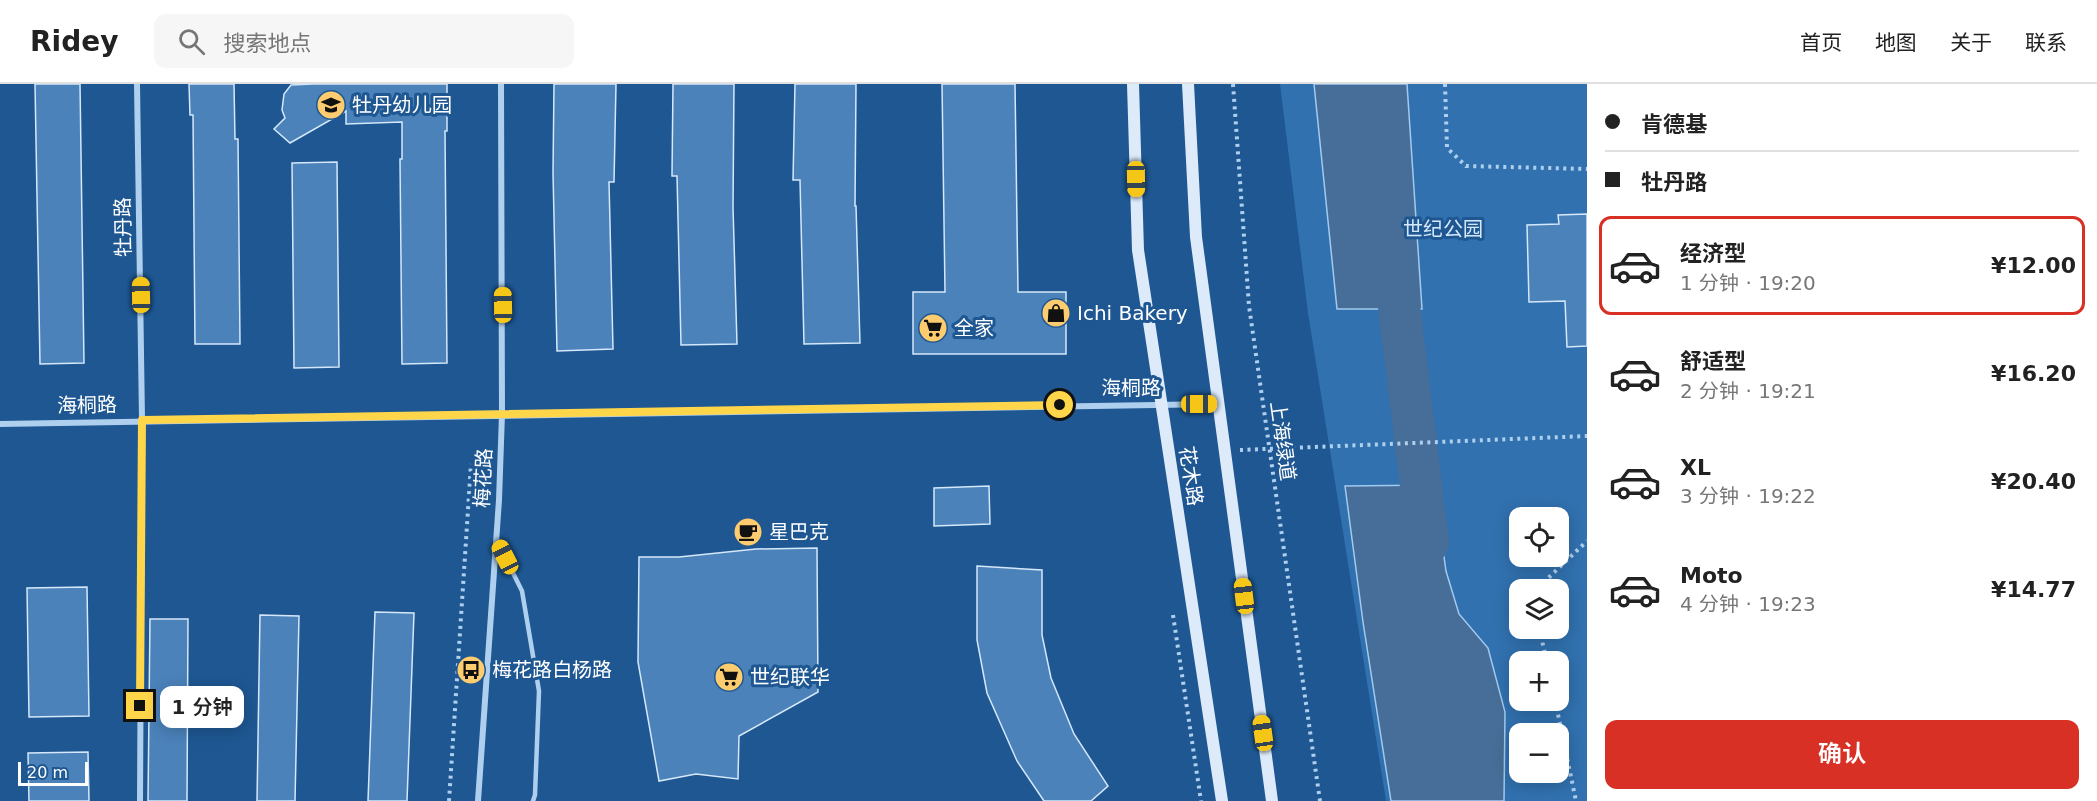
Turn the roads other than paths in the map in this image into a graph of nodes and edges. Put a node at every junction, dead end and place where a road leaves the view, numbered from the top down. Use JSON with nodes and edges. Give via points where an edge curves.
{"nodes":[{"id":1,"x":137,"y":84,"type":"edge"},
{"id":2,"x":501,"y":84,"type":"edge"},
{"id":3,"x":1134,"y":84,"type":"edge"},
{"id":4,"x":1188,"y":84,"type":"edge"},
{"id":5,"x":1218,"y":404,"type":"junction"},
{"id":6,"x":1161,"y":405,"type":"junction"},
{"id":7,"x":502,"y":414,"type":"junction"},
{"id":8,"x":142,"y":420,"type":"junction"},
{"id":9,"x":0,"y":424,"type":"edge"},
{"id":10,"x":496,"y":540,"type":"junction"},
{"id":11,"x":140,"y":801,"type":"edge"},
{"id":12,"x":478,"y":801,"type":"edge"},
{"id":13,"x":533,"y":801,"type":"edge"},
{"id":14,"x":1221,"y":801,"type":"edge"},
{"id":15,"x":1272,"y":801,"type":"edge"}],
"edges":[{"from":1,"to":8,"type":"street","name":"牡丹路"},
{"from":2,"to":7,"type":"street","name":"梅花路"},
{"from":3,"to":6,"type":"main road","name":"花木路","via":[[1138,250]]},
{"from":4,"to":5,"type":"main road","name":"花木路","via":[[1196,237]]},
{"from":5,"to":6,"type":"street","name":"海桐路"},
{"from":5,"to":15,"type":"main road","name":"花木路"},
{"from":6,"to":7,"type":"street","name":"海桐路"},
{"from":6,"to":14,"type":"main road","name":"花木路"},
{"from":7,"to":8,"type":"street","name":"海桐路"},
{"from":7,"to":10,"type":"street","name":"梅花路"},
{"from":8,"to":9,"type":"street","name":"海桐路"},
{"from":8,"to":11,"type":"street","name":"牡丹路"},
{"from":10,"to":12,"type":"street","name":"梅花路"},
{"from":10,"to":13,"type":"lane","via":[[522,591],[539,691]]}]}
